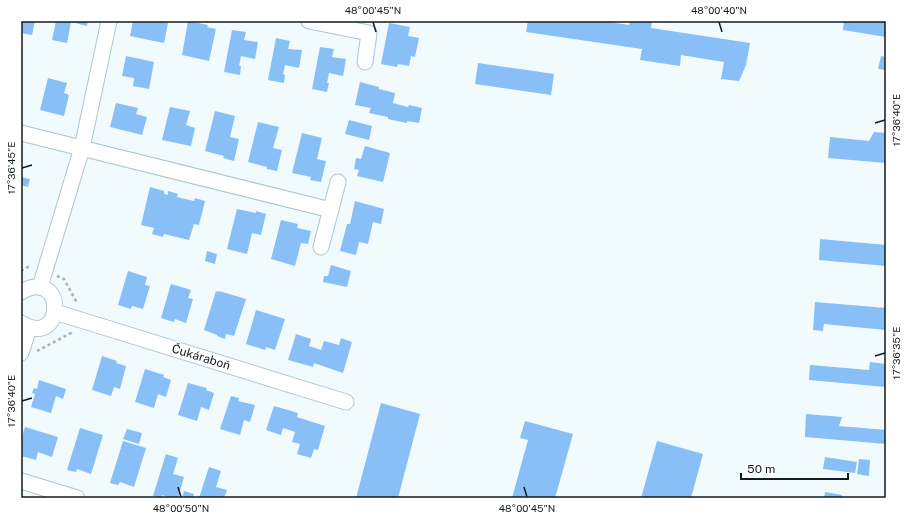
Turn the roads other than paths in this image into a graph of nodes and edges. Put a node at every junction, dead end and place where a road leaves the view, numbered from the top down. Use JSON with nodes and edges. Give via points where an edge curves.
{"nodes":[{"id":1,"x":109,"y":21,"type":"edge"},
{"id":2,"x":309,"y":21,"type":"edge"},
{"id":3,"x":370,"y":27,"type":"edge"},
{"id":4,"x":365,"y":62,"type":"dead end"},
{"id":5,"x":21,"y":133,"type":"edge"},
{"id":6,"x":82,"y":148,"type":"junction"},
{"id":7,"x":338,"y":182,"type":"dead end"},
{"id":8,"x":331,"y":210,"type":"junction"},
{"id":9,"x":321,"y":247,"type":"dead end"},
{"id":10,"x":40,"y":287,"type":"junction"},
{"id":11,"x":21,"y":292,"type":"edge"},
{"id":12,"x":56,"y":312,"type":"junction"},
{"id":13,"x":25,"y":325,"type":"edge"},
{"id":14,"x":21,"y":353,"type":"edge"},
{"id":15,"x":346,"y":402,"type":"dead end"},
{"id":16,"x":21,"y":481,"type":"edge"},
{"id":17,"x":77,"y":498,"type":"edge"}],
"edges":[{"from":1,"to":6,"type":"street"},
{"from":2,"to":3,"type":"street"},
{"from":3,"to":4,"type":"street"},
{"from":5,"to":6,"type":"street"},
{"from":6,"to":8,"type":"street"},
{"from":6,"to":10,"type":"street"},
{"from":7,"to":8,"type":"street"},
{"from":8,"to":9,"type":"street"},
{"from":10,"to":11,"type":"street","via":[[30,287]]},
{"from":10,"to":12,"type":"street","via":[[49,292],[55,301]]},
{"from":12,"to":13,"type":"street","via":[[46,326],[37,328]]},
{"from":12,"to":15,"type":"street","name":"Čukáraboň"},
{"from":13,"to":14,"type":"street"},
{"from":16,"to":17,"type":"street"}]}
